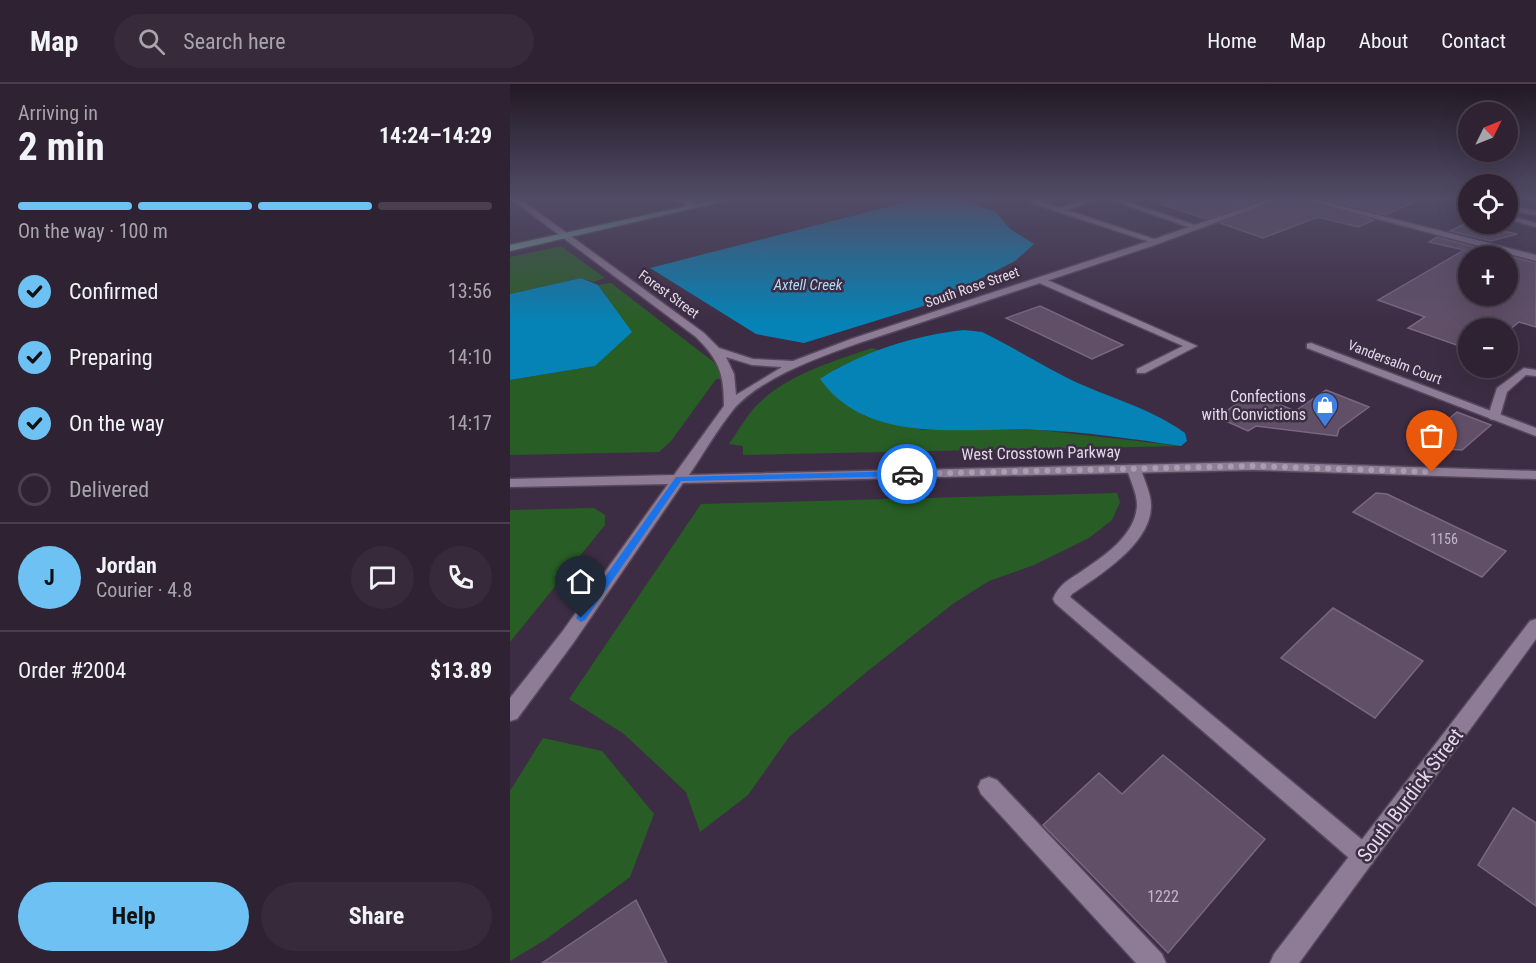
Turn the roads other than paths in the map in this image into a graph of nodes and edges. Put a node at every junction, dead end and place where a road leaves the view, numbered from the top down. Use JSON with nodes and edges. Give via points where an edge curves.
{"nodes":[{"id":1,"x":546,"y":240,"type":"edge"},
{"id":2,"x":570,"y":240,"type":"edge"},
{"id":3,"x":1153,"y":240,"type":"edge"},
{"id":4,"x":1159,"y":240,"type":"edge"},
{"id":5,"x":1466,"y":240,"type":"edge"},
{"id":6,"x":1156,"y":241,"type":"junction"},
{"id":7,"x":510,"y":248,"type":"edge"},
{"id":8,"x":1536,"y":258,"type":"edge"},
{"id":9,"x":1040,"y":280,"type":"junction"},
{"id":10,"x":1311,"y":346,"type":"dead end"},
{"id":11,"x":717,"y":351,"type":"junction"},
{"id":12,"x":796,"y":364,"type":"junction"},
{"id":13,"x":1536,"y":364,"type":"edge"},
{"id":14,"x":1141,"y":371,"type":"dead end"},
{"id":15,"x":1530,"y":372,"type":"edge"},
{"id":16,"x":730,"y":406,"type":"junction"},
{"id":17,"x":1494,"y":416,"type":"junction"},
{"id":18,"x":1536,"y":432,"type":"edge"},
{"id":19,"x":1134,"y":469,"type":"junction"},
{"id":20,"x":1536,"y":475,"type":"edge"},
{"id":21,"x":679,"y":479,"type":"junction"},
{"id":22,"x":510,"y":483,"type":"edge"},
{"id":23,"x":1535,"y":628,"type":"edge"},
{"id":24,"x":510,"y":713,"type":"edge"},
{"id":25,"x":989,"y":787,"type":"dead end"},
{"id":26,"x":1364,"y":856,"type":"junction"},
{"id":27,"x":1153,"y":963,"type":"edge"},
{"id":28,"x":1283,"y":963,"type":"edge"}],
"edges":[{"from":1,"to":7,"type":"main road"},
{"from":2,"to":11,"type":"street","name":"Forest Street"},
{"from":3,"to":6,"type":"street"},
{"from":4,"to":6,"type":"street","name":"South Rose Street"},
{"from":5,"to":8,"type":"street"},
{"from":6,"to":9,"type":"street","name":"South Rose Street"},
{"from":9,"to":12,"type":"street","name":"South Rose Street"},
{"from":9,"to":14,"type":"street","via":[[1192,346]]},
{"from":10,"to":17,"type":"street","name":"Vandersalm Court"},
{"from":11,"to":12,"type":"street","name":"Forest Street","via":[[752,362]]},
{"from":11,"to":16,"type":"street","name":"Forest Street","via":[[729,372]]},
{"from":12,"to":16,"type":"street","name":"South Rose Street","via":[[755,384]]},
{"from":13,"to":15,"type":"street"},
{"from":15,"to":17,"type":"street","via":[[1501,391]]},
{"from":16,"to":21,"type":"street","name":"South Rose Street"},
{"from":17,"to":18,"type":"street","name":"Vandersalm Court"},
{"from":19,"to":20,"type":"street","name":"West Crosstown Parkway","via":[[1253,466]]},
{"from":19,"to":21,"type":"street","name":"West Crosstown Parkway"},
{"from":19,"to":26,"type":"street","via":[[1144,506],[1136,530],[1115,555],[1065,590],[1061,599]]},
{"from":21,"to":22,"type":"street","name":"West Crosstown Parkway"},
{"from":21,"to":24,"type":"street","name":"South Rose Street"},
{"from":23,"to":26,"type":"street","name":"South Burdick Street"},
{"from":25,"to":27,"type":"street"},
{"from":26,"to":28,"type":"street","name":"South Burdick Street"}]}
